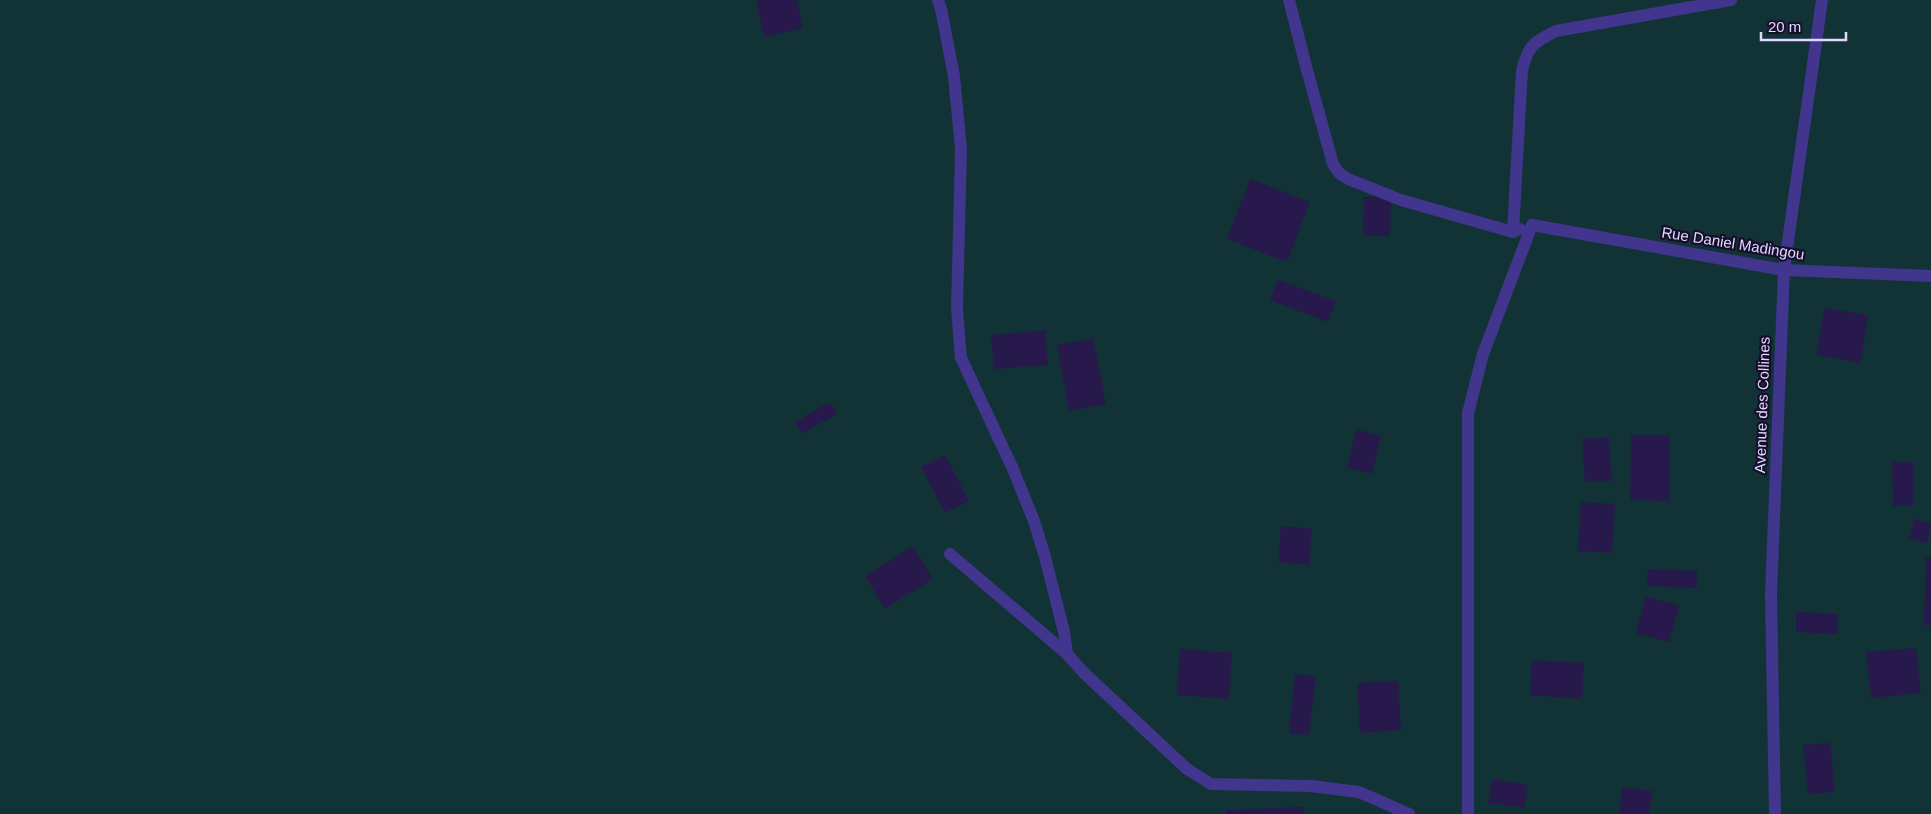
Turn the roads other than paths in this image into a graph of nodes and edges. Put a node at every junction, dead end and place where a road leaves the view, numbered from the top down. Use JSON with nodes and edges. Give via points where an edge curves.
{"nodes":[{"id":1,"x":938,"y":0,"type":"edge"},
{"id":2,"x":1289,"y":0,"type":"edge"},
{"id":3,"x":1731,"y":0,"type":"edge"},
{"id":4,"x":1822,"y":0,"type":"edge"},
{"id":5,"x":1532,"y":225,"type":"junction"},
{"id":6,"x":1513,"y":232,"type":"junction"},
{"id":7,"x":1784,"y":270,"type":"junction"},
{"id":8,"x":1931,"y":276,"type":"edge"},
{"id":9,"x":950,"y":554,"type":"dead end"},
{"id":10,"x":1067,"y":654,"type":"junction"},
{"id":11,"x":1409,"y":814,"type":"edge"},
{"id":12,"x":1468,"y":814,"type":"edge"},
{"id":13,"x":1775,"y":814,"type":"edge"}],
"edges":[{"from":1,"to":10,"type":"street","via":[[954,76],[961,149],[957,310],[961,358],[1014,469],[1034,521]]},
{"from":2,"to":6,"type":"street","via":[[1331,154],[1340,173],[1348,180],[1401,200]]},
{"from":3,"to":6,"type":"street","via":[[1556,31],[1537,41],[1526,53],[1522,71]]},
{"from":4,"to":7,"type":"street","name":"Avenue des Collines"},
{"from":5,"to":6,"type":"street"},
{"from":5,"to":7,"type":"street","name":"Rue Daniel Madingou"},
{"from":5,"to":12,"type":"street","via":[[1483,354],[1468,413]]},
{"from":7,"to":8,"type":"street","name":"Rue Daniel Madingou"},
{"from":7,"to":13,"type":"street","name":"Avenue des Collines","via":[[1771,594]]},
{"from":9,"to":10,"type":"street"},
{"from":10,"to":11,"type":"street","via":[[1186,769],[1211,784],[1311,786],[1358,792]]}]}
